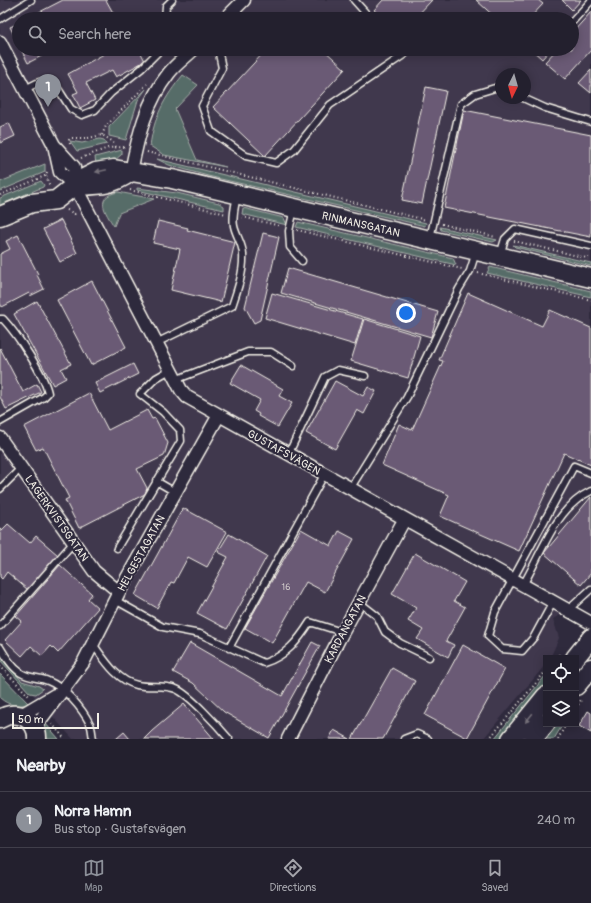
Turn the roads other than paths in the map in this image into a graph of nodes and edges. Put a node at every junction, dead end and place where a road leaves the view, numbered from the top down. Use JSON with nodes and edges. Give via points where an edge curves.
{"nodes":[{"id":1,"x":31,"y":0,"type":"edge"},
{"id":2,"x":172,"y":0,"type":"edge"},
{"id":3,"x":244,"y":0,"type":"edge"},
{"id":4,"x":354,"y":0,"type":"edge"},
{"id":5,"x":591,"y":1,"type":"edge"},
{"id":6,"x":166,"y":12,"type":"edge"},
{"id":7,"x":232,"y":12,"type":"edge"},
{"id":8,"x":365,"y":12,"type":"edge"},
{"id":9,"x":579,"y":14,"type":"edge"},
{"id":10,"x":0,"y":19,"type":"edge"},
{"id":11,"x":0,"y":42,"type":"edge"},
{"id":12,"x":154,"y":56,"type":"edge"},
{"id":13,"x":185,"y":56,"type":"edge"},
{"id":14,"x":219,"y":56,"type":"edge"},
{"id":15,"x":402,"y":56,"type":"edge"},
{"id":16,"x":495,"y":88,"type":"edge"},
{"id":17,"x":25,"y":89,"type":"junction"},
{"id":18,"x":531,"y":102,"type":"edge"},
{"id":19,"x":591,"y":122,"type":"edge"},
{"id":20,"x":131,"y":172,"type":"junction"},
{"id":21,"x":75,"y":186,"type":"junction"},
{"id":22,"x":237,"y":194,"type":"junction"},
{"id":23,"x":32,"y":203,"type":"junction"},
{"id":24,"x":294,"y":208,"type":"junction"},
{"id":25,"x":0,"y":216,"type":"edge"},
{"id":26,"x":430,"y":240,"type":"junction"},
{"id":27,"x":591,"y":246,"type":"edge"},
{"id":28,"x":477,"y":251,"type":"junction"},
{"id":29,"x":500,"y":256,"type":"junction"},
{"id":30,"x":302,"y":261,"type":"dead end"},
{"id":31,"x":591,"y":278,"type":"edge"},
{"id":32,"x":0,"y":319,"type":"edge"},
{"id":33,"x":156,"y":344,"type":"junction"},
{"id":34,"x":293,"y":366,"type":"dead end"},
{"id":35,"x":173,"y":375,"type":"junction"},
{"id":36,"x":365,"y":376,"type":"dead end"},
{"id":37,"x":219,"y":416,"type":"junction"},
{"id":38,"x":0,"y":422,"type":"edge"},
{"id":39,"x":0,"y":438,"type":"edge"},
{"id":40,"x":288,"y":455,"type":"junction"},
{"id":41,"x":21,"y":468,"type":"junction"},
{"id":42,"x":591,"y":473,"type":"edge"},
{"id":43,"x":324,"y":475,"type":"junction"},
{"id":44,"x":156,"y":481,"type":"junction"},
{"id":45,"x":0,"y":489,"type":"edge"},
{"id":46,"x":349,"y":489,"type":"junction"},
{"id":47,"x":591,"y":491,"type":"edge"},
{"id":48,"x":175,"y":492,"type":"junction"},
{"id":49,"x":404,"y":520,"type":"junction"},
{"id":50,"x":74,"y":542,"type":"junction"},
{"id":51,"x":117,"y":548,"type":"dead end"},
{"id":52,"x":512,"y":578,"type":"junction"},
{"id":53,"x":523,"y":585,"type":"junction"},
{"id":54,"x":591,"y":589,"type":"edge"},
{"id":55,"x":117,"y":596,"type":"junction"},
{"id":56,"x":359,"y":602,"type":"junction"},
{"id":57,"x":553,"y":602,"type":"junction"},
{"id":58,"x":568,"y":610,"type":"junction"},
{"id":59,"x":591,"y":623,"type":"edge"},
{"id":60,"x":0,"y":626,"type":"edge"},
{"id":61,"x":342,"y":632,"type":"junction"},
{"id":62,"x":591,"y":638,"type":"edge"},
{"id":63,"x":92,"y":644,"type":"junction"},
{"id":64,"x":0,"y":647,"type":"edge"},
{"id":65,"x":229,"y":648,"type":"junction"},
{"id":66,"x":577,"y":655,"type":"edge"},
{"id":67,"x":430,"y":657,"type":"dead end"},
{"id":68,"x":591,"y":668,"type":"edge"},
{"id":69,"x":579,"y":682,"type":"edge"},
{"id":70,"x":62,"y":690,"type":"junction"},
{"id":71,"x":543,"y":700,"type":"edge"},
{"id":72,"x":7,"y":714,"type":"edge"},
{"id":73,"x":543,"y":727,"type":"edge"},
{"id":74,"x":36,"y":733,"type":"edge"},
{"id":75,"x":93,"y":739,"type":"edge"},
{"id":76,"x":229,"y":739,"type":"edge"},
{"id":77,"x":288,"y":739,"type":"edge"},
{"id":78,"x":404,"y":739,"type":"edge"},
{"id":79,"x":428,"y":739,"type":"edge"},
{"id":80,"x":511,"y":739,"type":"edge"},
{"id":81,"x":533,"y":739,"type":"edge"}],
"edges":[{"from":1,"to":10,"type":"lane"},
{"from":2,"to":6,"type":"lane","via":[[166,6]]},
{"from":3,"to":7,"type":"street"},
{"from":4,"to":8,"type":"lane"},
{"from":5,"to":9,"type":"lane"},
{"from":11,"to":17,"type":"street","name":"GUSTAFSVÄGEN"},
{"from":12,"to":17,"type":"lane","via":[[95,110],[82,115],[71,109],[54,84],[38,82]]},
{"from":13,"to":20,"type":"street","via":[[161,84],[144,118]]},
{"from":14,"to":15,"type":"lane","via":[[222,68],[202,106],[211,131],[246,156],[276,163],[294,150],[330,105]]},
{"from":16,"to":26,"type":"lane","via":[[475,94],[461,104]]},
{"from":17,"to":21,"type":"street","name":"GUSTAFSVÄGEN","via":[[54,145],[60,172]]},
{"from":18,"to":19,"type":"lane"},
{"from":20,"to":21,"type":"street","name":"RINMANSGATAN","via":[[114,169],[96,172]]},
{"from":20,"to":22,"type":"street","name":"RINMANSGATAN","via":[[166,177]]},
{"from":21,"to":23,"type":"street","name":"RINMANSGATAN","via":[[56,200]]},
{"from":21,"to":23,"type":"street","name":"RINMANSGATAN","via":[[50,180]]},
{"from":21,"to":33,"type":"street","name":"GUSTAFSVÄGEN"},
{"from":22,"to":24,"type":"street","name":"RINMANSGATAN"},
{"from":22,"to":33,"type":"lane","via":[[233,215],[234,228],[240,239],[243,255],[232,306]]},
{"from":23,"to":25,"type":"street","name":"RINMANSGATAN"},
{"from":24,"to":26,"type":"street","name":"RINMANSGATAN"},
{"from":24,"to":30,"type":"lane","via":[[290,247]]},
{"from":26,"to":28,"type":"street","name":"RINMANSGATAN"},
{"from":27,"to":29,"type":"lane","via":[[515,229],[505,239]]},
{"from":28,"to":29,"type":"street","name":"RINMANSGATAN"},
{"from":28,"to":46,"type":"lane","via":[[470,271],[407,397]]},
{"from":29,"to":31,"type":"street","name":"RINMANSGATAN"},
{"from":32,"to":38,"type":"lane","via":[[14,331],[48,393]]},
{"from":33,"to":35,"type":"street","name":"GUSTAFSVÄGEN"},
{"from":34,"to":35,"type":"lane","via":[[271,352],[248,352]]},
{"from":35,"to":37,"type":"street","name":"GUSTAFSVÄGEN","via":[[187,397]]},
{"from":35,"to":44,"type":"lane","via":[[156,378],[140,394],[163,412],[180,430],[181,441]]},
{"from":36,"to":40,"type":"lane","via":[[338,370],[325,377]]},
{"from":37,"to":40,"type":"street","name":"GUSTAFSVÄGEN"},
{"from":37,"to":48,"type":"street","name":"HELGESTAGATAN"},
{"from":39,"to":41,"type":"street","name":"LAGERKVISTSGATAN"},
{"from":40,"to":43,"type":"street","name":"GUSTAFSVÄGEN"},
{"from":41,"to":45,"type":"lane"},
{"from":41,"to":50,"type":"street","name":"LAGERKVISTSGATAN"},
{"from":42,"to":52,"type":"lane","via":[[574,466]]},
{"from":43,"to":46,"type":"street","name":"GUSTAFSVÄGEN"},
{"from":43,"to":65,"type":"lane"},
{"from":44,"to":48,"type":"lane"},
{"from":44,"to":51,"type":"lane"},
{"from":46,"to":49,"type":"street","name":"GUSTAFSVÄGEN"},
{"from":47,"to":53,"type":"lane","via":[[582,495],[560,518]]},
{"from":48,"to":55,"type":"street","name":"HELGESTAGATAN"},
{"from":49,"to":52,"type":"street","name":"GUSTAFSVÄGEN"},
{"from":49,"to":56,"type":"street","name":"KARDANGATAN"},
{"from":50,"to":55,"type":"street","name":"LAGERKVISTSGATAN","via":[[94,571]]},
{"from":50,"to":60,"type":"lane"},
{"from":52,"to":53,"type":"street","name":"GUSTAFSVÄGEN"},
{"from":52,"to":57,"type":"lane","via":[[495,612],[488,636],[502,649],[522,651],[534,637]]},
{"from":53,"to":57,"type":"street","name":"GUSTAFSVÄGEN"},
{"from":54,"to":58,"type":"lane"},
{"from":55,"to":63,"type":"street","name":"HELGESTAGATAN"},
{"from":55,"to":65,"type":"lane","via":[[163,627],[200,634]]},
{"from":56,"to":61,"type":"street","name":"KARDANGATAN"},
{"from":56,"to":67,"type":"lane","via":[[377,616],[385,632],[400,643]]},
{"from":57,"to":58,"type":"street","name":"GUSTAFSVÄGEN"},
{"from":58,"to":59,"type":"street","name":"GUSTAFSVÄGEN"},
{"from":61,"to":65,"type":"lane","via":[[310,622],[299,640],[278,659],[264,663]]},
{"from":61,"to":77,"type":"street","name":"KARDANGATAN"},
{"from":62,"to":66,"type":"street"},
{"from":63,"to":70,"type":"street","name":"HELGESTAGATAN","via":[[79,669]]},
{"from":63,"to":76,"type":"lane","via":[[122,678],[136,685],[158,685],[177,689],[201,709]]},
{"from":64,"to":70,"type":"lane","via":[[22,674],[36,680],[47,680]]},
{"from":68,"to":69,"type":"street"},
{"from":70,"to":72,"type":"street","name":"HELGESTAGATAN"},
{"from":70,"to":74,"type":"street","name":"HELGESTAGATAN"},
{"from":70,"to":75,"type":"lane","via":[[91,725]]},
{"from":71,"to":80,"type":"street","one_way":true},
{"from":72,"to":74,"type":"street","via":[[30,721]]},
{"from":73,"to":81,"type":"street"},
{"from":78,"to":79,"type":"lane","via":[[417,734]]}]}
